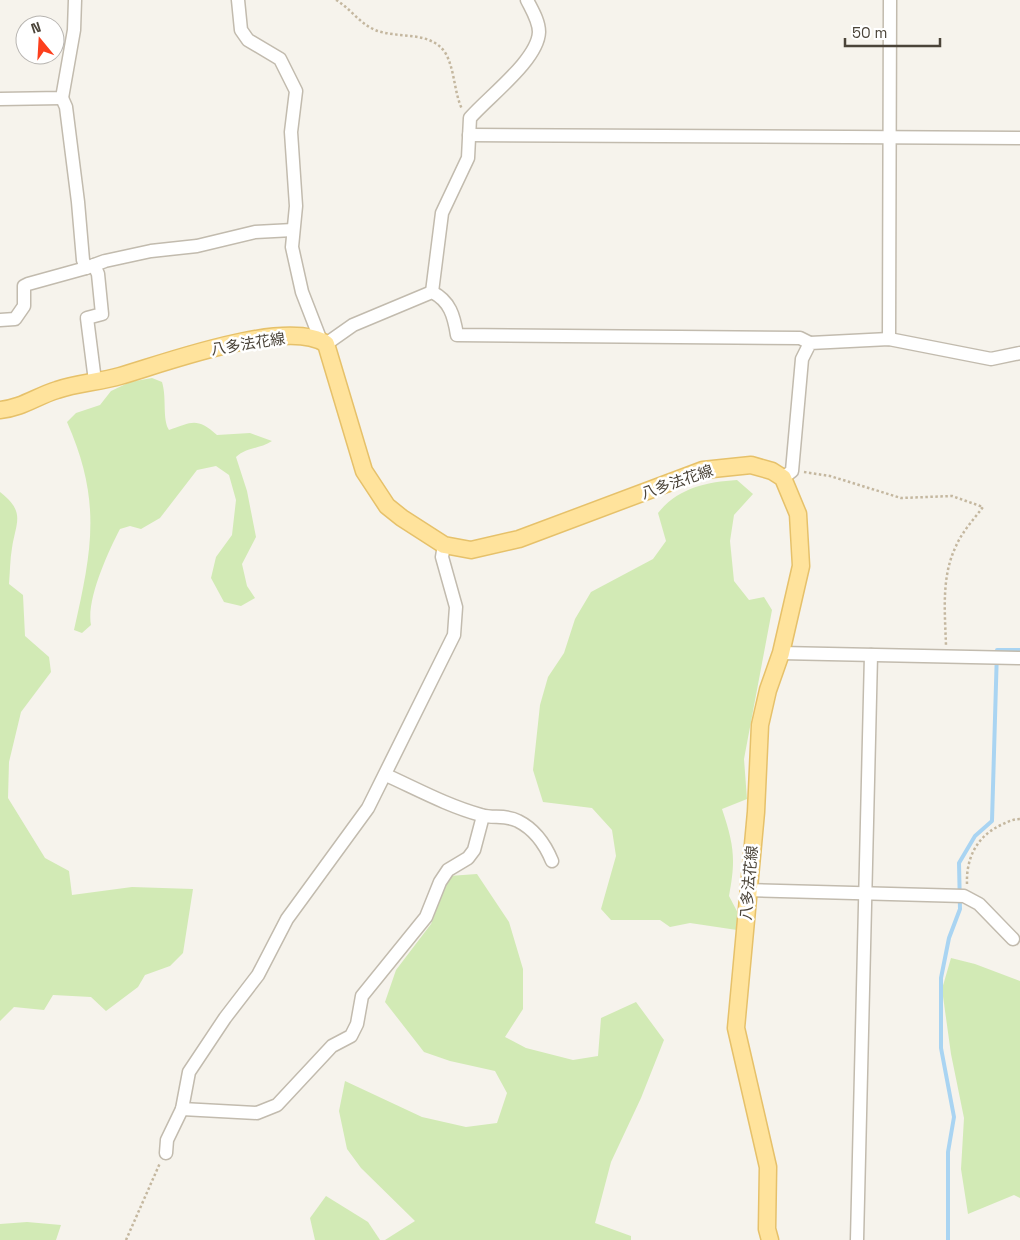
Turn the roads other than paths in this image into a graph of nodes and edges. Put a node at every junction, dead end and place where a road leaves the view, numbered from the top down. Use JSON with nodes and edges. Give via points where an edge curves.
{"nodes":[{"id":1,"x":75,"y":0,"type":"edge"},
{"id":2,"x":238,"y":0,"type":"edge"},
{"id":3,"x":527,"y":0,"type":"edge"},
{"id":4,"x":890,"y":0,"type":"edge"},
{"id":5,"x":62,"y":98,"type":"junction"},
{"id":6,"x":0,"y":99,"type":"edge"},
{"id":7,"x":469,"y":135,"type":"junction"},
{"id":8,"x":889,"y":138,"type":"junction"},
{"id":9,"x":1020,"y":138,"type":"edge"},
{"id":10,"x":292,"y":230,"type":"junction"},
{"id":11,"x":90,"y":267,"type":"junction"},
{"id":12,"x":432,"y":292,"type":"junction"},
{"id":13,"x":0,"y":320,"type":"edge"},
{"id":14,"x":889,"y":339,"type":"junction"},
{"id":15,"x":324,"y":342,"type":"junction"},
{"id":16,"x":810,"y":343,"type":"junction"},
{"id":17,"x":1020,"y":353,"type":"edge"},
{"id":18,"x":95,"y":381,"type":"junction"},
{"id":19,"x":0,"y":410,"type":"edge"},
{"id":20,"x":788,"y":474,"type":"junction"},
{"id":21,"x":444,"y":545,"type":"junction"},
{"id":22,"x":781,"y":653,"type":"junction"},
{"id":23,"x":871,"y":655,"type":"junction"},
{"id":24,"x":1020,"y":658,"type":"edge"},
{"id":25,"x":386,"y":775,"type":"junction"},
{"id":26,"x":483,"y":816,"type":"junction"},
{"id":27,"x":552,"y":860,"type":"dead end"},
{"id":28,"x":747,"y":890,"type":"junction"},
{"id":29,"x":865,"y":892,"type":"junction"},
{"id":30,"x":1013,"y":939,"type":"dead end"},
{"id":31,"x":182,"y":1109,"type":"junction"},
{"id":32,"x":166,"y":1153,"type":"road end"},
{"id":33,"x":770,"y":1240,"type":"edge"},
{"id":34,"x":857,"y":1240,"type":"edge"}],
"edges":[{"from":1,"to":5,"type":"street","via":[[74,30]]},
{"from":2,"to":10,"type":"street","via":[[241,30],[248,40],[280,59],[296,90],[291,132],[296,206]]},
{"from":3,"to":7,"type":"street","via":[[537,21],[538,42],[511,76],[470,118]]},
{"from":4,"to":8,"type":"street"},
{"from":5,"to":6,"type":"street"},
{"from":5,"to":11,"type":"street","via":[[66,107],[83,260]]},
{"from":7,"to":8,"type":"street"},
{"from":7,"to":12,"type":"street","via":[[468,158],[442,213]]},
{"from":8,"to":9,"type":"street"},
{"from":8,"to":14,"type":"street"},
{"from":10,"to":11,"type":"street","via":[[255,232],[197,246],[151,251]]},
{"from":10,"to":15,"type":"street","via":[[292,247],[302,292]]},
{"from":11,"to":13,"type":"street","via":[[24,286],[24,306],[14,319]]},
{"from":11,"to":18,"type":"street","via":[[98,274],[102,314],[87,318]]},
{"from":12,"to":15,"type":"street","via":[[353,325]]},
{"from":12,"to":16,"type":"street","via":[[454,314],[457,334],[800,338]]},
{"from":14,"to":16,"type":"street"},
{"from":14,"to":17,"type":"street","via":[[991,359]]},
{"from":15,"to":18,"type":"main road","name":"八多法花線","via":[[303,336],[262,339],[198,352],[119,377]]},
{"from":15,"to":21,"type":"main road","name":"八多法花線","via":[[367,477],[387,506]]},
{"from":16,"to":20,"type":"street","via":[[802,358]]},
{"from":18,"to":19,"type":"main road","name":"八多法花線","via":[[57,390],[22,406]]},
{"from":20,"to":21,"type":"main road","name":"八多法花線","via":[[751,465],[703,470],[519,539],[471,550]]},
{"from":20,"to":22,"type":"main road","name":"八多法花線","via":[[798,514],[801,566]]},
{"from":21,"to":25,"type":"street","via":[[442,557],[456,608],[454,635]]},
{"from":22,"to":23,"type":"street"},
{"from":22,"to":28,"type":"main road","name":"八多法花線","via":[[760,725],[756,812]]},
{"from":23,"to":24,"type":"street"},
{"from":23,"to":29,"type":"street"},
{"from":25,"to":26,"type":"street"},
{"from":25,"to":31,"type":"street","via":[[368,808],[287,920],[258,975],[189,1072]]},
{"from":26,"to":27,"type":"street","via":[[518,820],[536,834]]},
{"from":26,"to":31,"type":"street","via":[[474,850],[468,858],[448,870],[426,917],[362,996],[357,1024],[351,1036],[332,1046],[267,1111]]},
{"from":28,"to":29,"type":"street"},
{"from":28,"to":33,"type":"main road","name":"八多法花線","via":[[736,1028],[768,1166],[767,1229]]},
{"from":29,"to":30,"type":"street","via":[[963,896]]},
{"from":29,"to":34,"type":"street"},
{"from":31,"to":32,"type":"street","via":[[166,1140]]}]}
